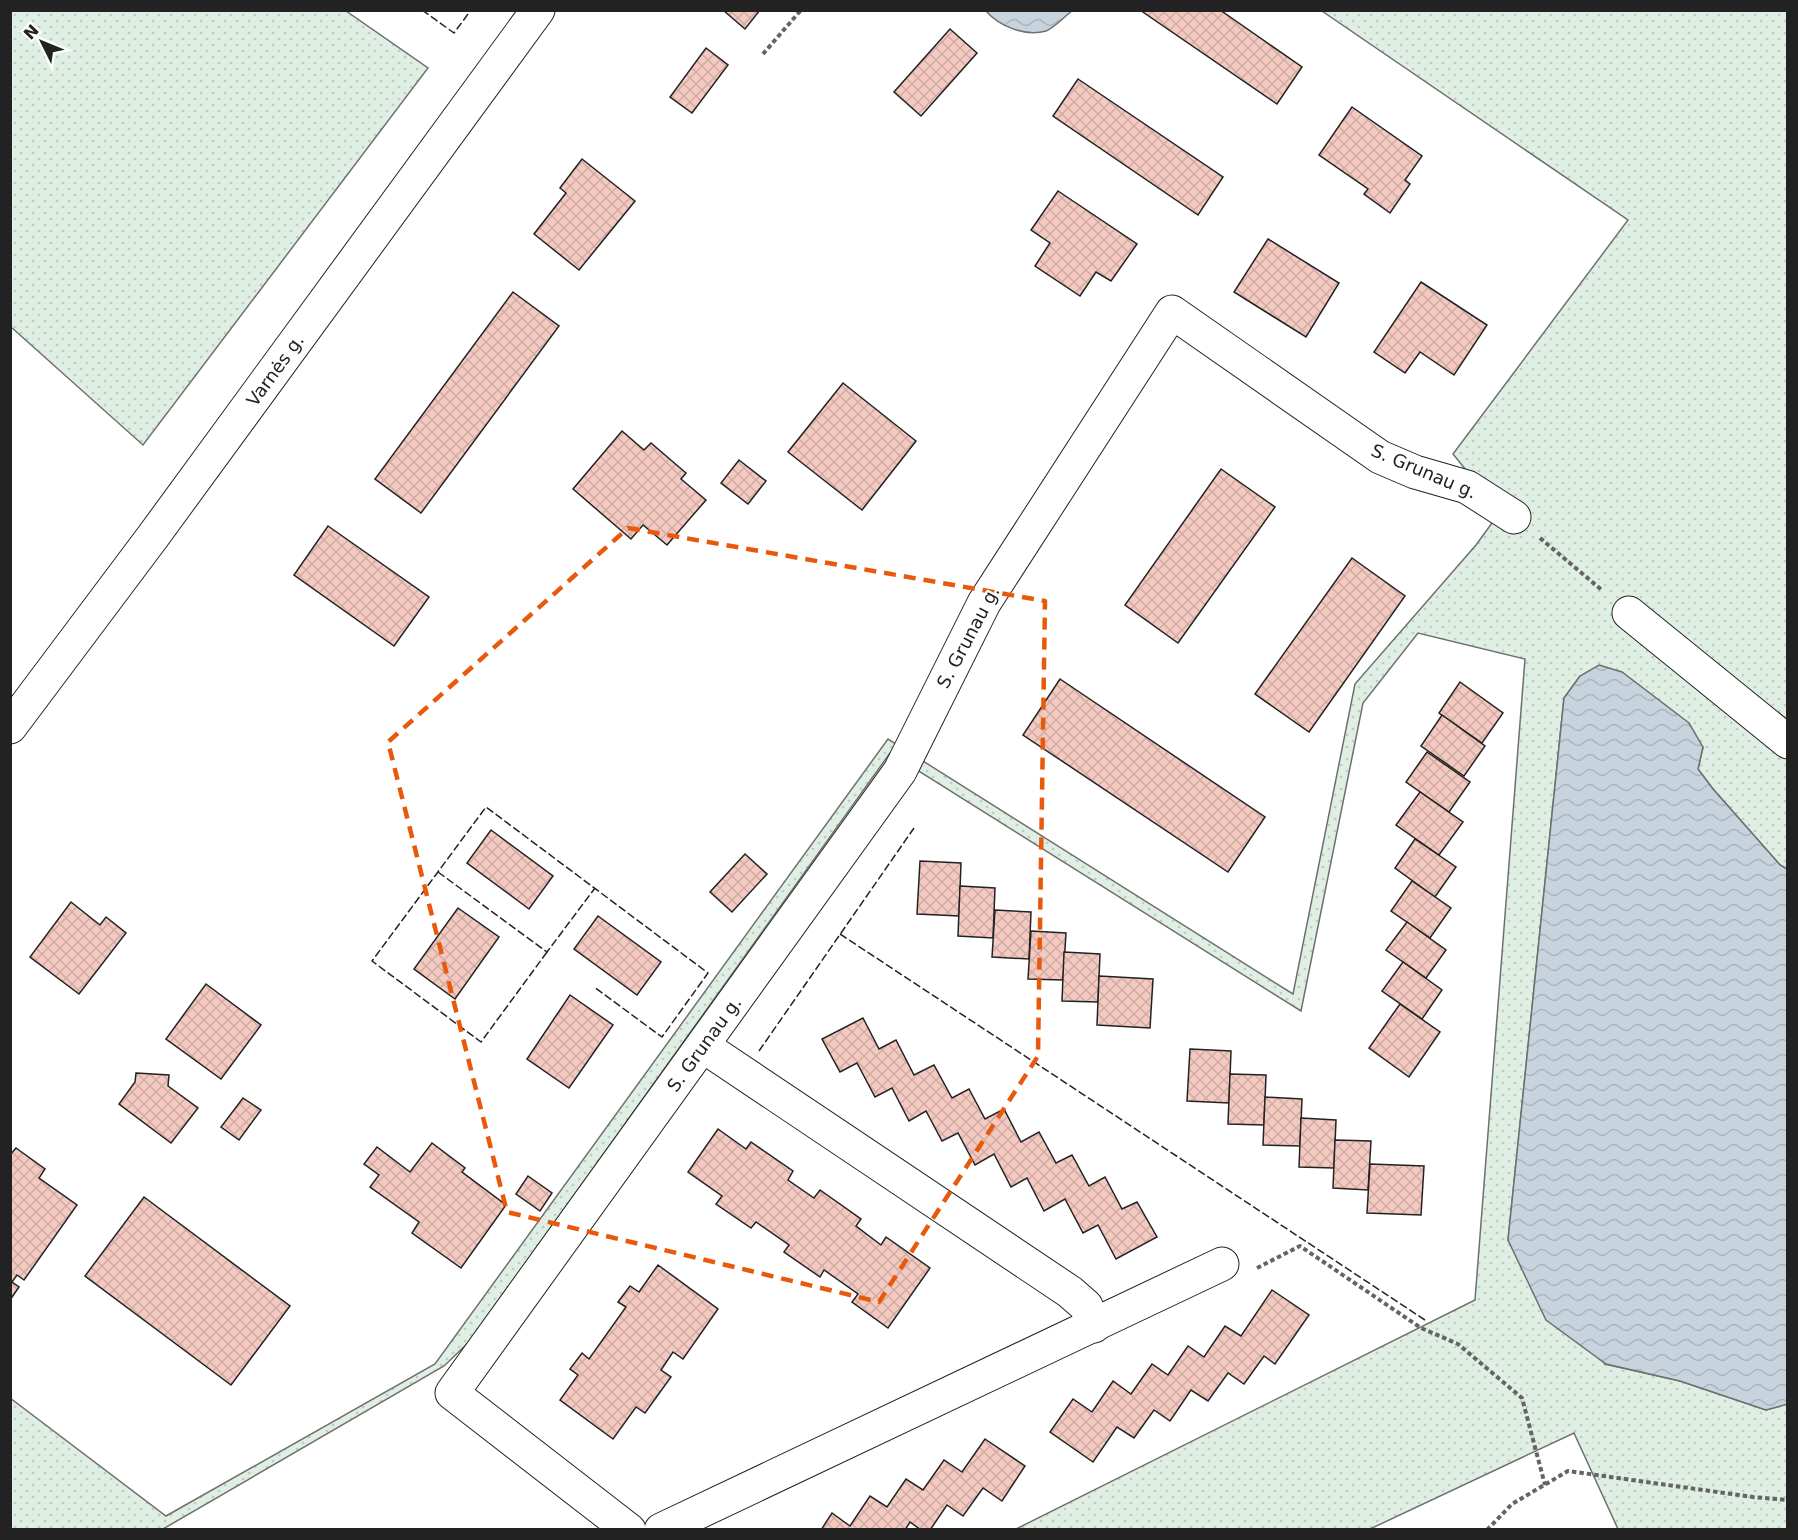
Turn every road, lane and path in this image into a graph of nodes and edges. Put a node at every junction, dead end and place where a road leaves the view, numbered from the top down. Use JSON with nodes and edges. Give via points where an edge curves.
{"nodes":[{"id":1,"x":538,"y":10,"type":"edge"},
{"id":2,"x":801,"y":10,"type":"edge"},
{"id":3,"x":763,"y":54,"type":"dead end"},
{"id":4,"x":1514,"y":516,"type":"joint"},
{"id":5,"x":1629,"y":613,"type":"joint"},
{"id":6,"x":10,"y":727,"type":"edge"},
{"id":7,"x":1788,"y":742,"type":"edge"},
{"id":8,"x":703,"y":1046,"type":"junction"},
{"id":9,"x":1222,"y":1264,"type":"joint"},
{"id":10,"x":1094,"y":1326,"type":"junction"},
{"id":11,"x":1545,"y":1485,"type":"junction"},
{"id":12,"x":1788,"y":1500,"type":"edge"},
{"id":13,"x":629,"y":1530,"type":"edge"},
{"id":14,"x":661,"y":1530,"type":"edge"},
{"id":15,"x":1487,"y":1530,"type":"edge"}],
"edges":[{"from":1,"to":6,"type":"street","name":"Varnės g."},
{"from":2,"to":3,"type":"path"},
{"from":4,"to":5,"type":"path"},
{"from":4,"to":8,"type":"street","name":"S. Grunau g.","via":[[1467,487],[1380,457],[1172,312],[984,603],[900,771]]},
{"from":5,"to":7,"type":"street"},
{"from":8,"to":10,"type":"street","via":[[1070,1292],[1086,1306]]},
{"from":8,"to":13,"type":"street","name":"S. Grunau g.","via":[[452,1393]]},
{"from":9,"to":10,"type":"street"},
{"from":9,"to":11,"type":"path","via":[[1242,1276],[1300,1246],[1421,1328],[1458,1344],[1522,1398]]},
{"from":10,"to":14,"type":"street"},
{"from":11,"to":12,"type":"path","via":[[1568,1471]]},
{"from":11,"to":15,"type":"path","via":[[1512,1504]]}]}
